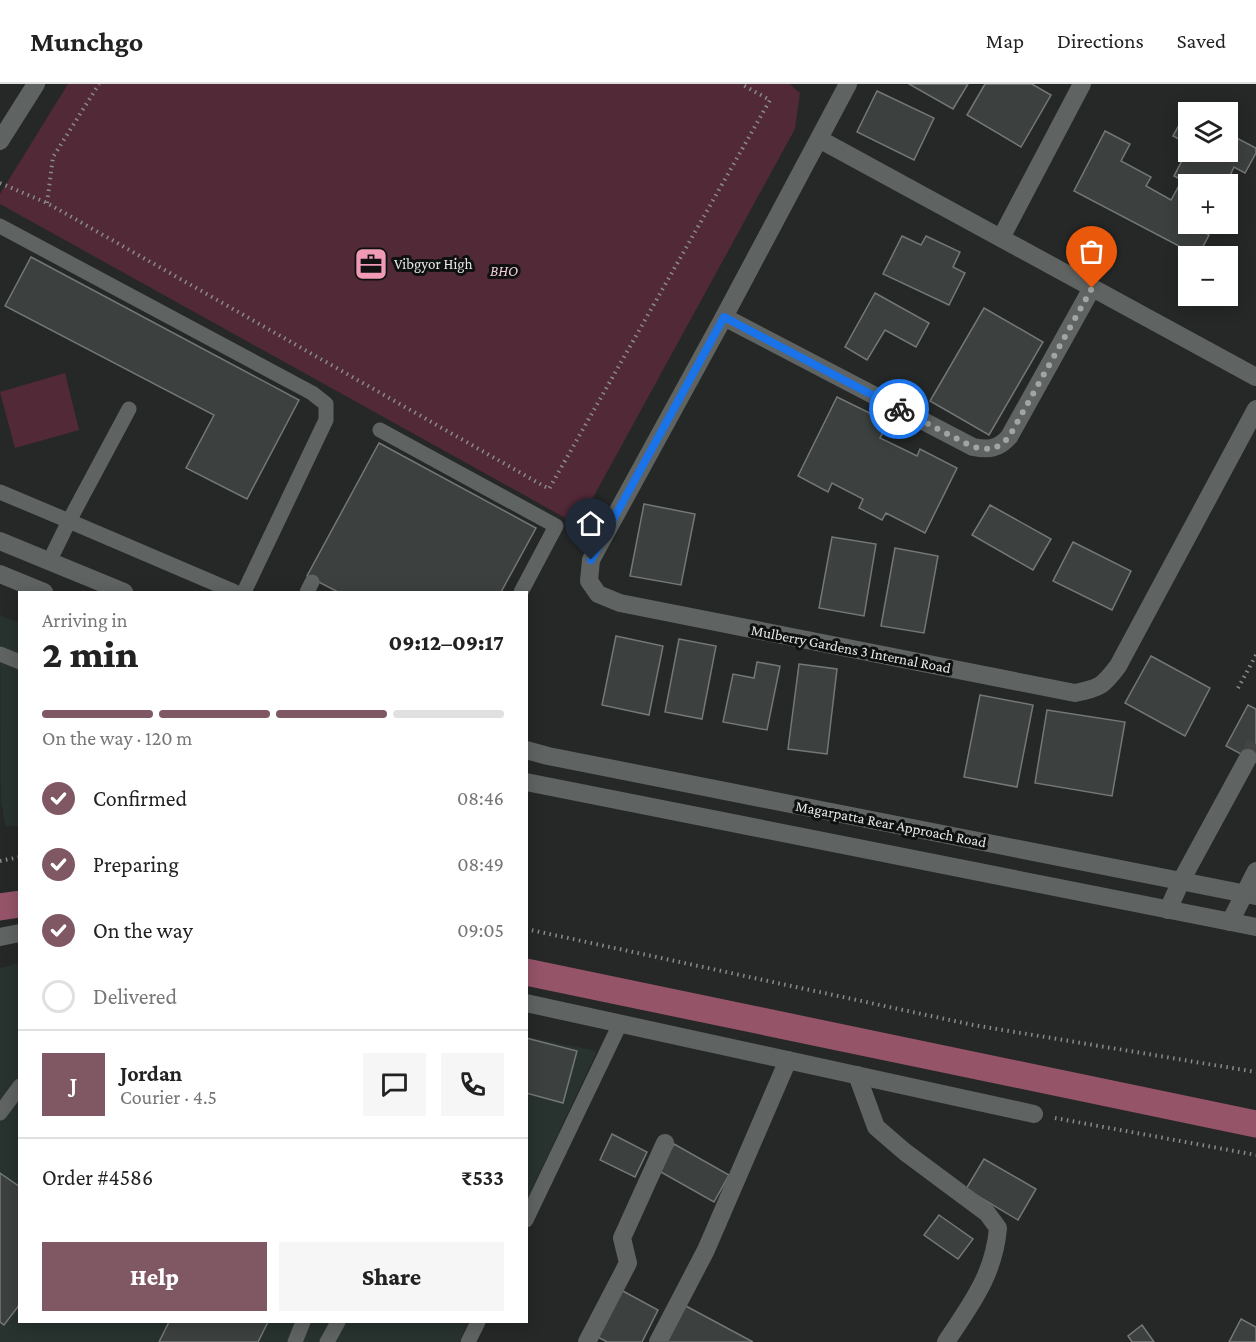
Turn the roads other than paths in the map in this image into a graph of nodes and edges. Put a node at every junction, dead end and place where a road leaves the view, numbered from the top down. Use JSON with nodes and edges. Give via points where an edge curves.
{"nodes":[{"id":1,"x":36,"y":84,"type":"edge"},
{"id":2,"x":1082,"y":84,"type":"edge"},
{"id":3,"x":841,"y":86,"type":"edge"},
{"id":4,"x":819,"y":139,"type":"junction"},
{"id":5,"x":0,"y":141,"type":"edge"},
{"id":6,"x":0,"y":226,"type":"edge"},
{"id":7,"x":1001,"y":238,"type":"junction"},
{"id":8,"x":1092,"y":288,"type":"junction"},
{"id":9,"x":724,"y":317,"type":"junction"},
{"id":10,"x":1256,"y":377,"type":"edge"},
{"id":11,"x":129,"y":409,"type":"dead end"},
{"id":12,"x":1256,"y":409,"type":"edge"},
{"id":13,"x":380,"y":430,"type":"dead end"},
{"id":14,"x":0,"y":492,"type":"edge"},
{"id":15,"x":69,"y":521,"type":"junction"},
{"id":16,"x":0,"y":542,"type":"edge"},
{"id":17,"x":49,"y":562,"type":"junction"},
{"id":18,"x":0,"y":574,"type":"edge"},
{"id":19,"x":42,"y":591,"type":"edge"},
{"id":20,"x":122,"y":591,"type":"edge"},
{"id":21,"x":233,"y":591,"type":"edge"},
{"id":22,"x":244,"y":591,"type":"edge"},
{"id":23,"x":522,"y":591,"type":"edge"},
{"id":24,"x":0,"y":654,"type":"edge"},
{"id":25,"x":18,"y":661,"type":"edge"},
{"id":26,"x":528,"y":751,"type":"edge"},
{"id":27,"x":1248,"y":758,"type":"tunnel mouth"},
{"id":28,"x":528,"y":782,"type":"edge"},
{"id":29,"x":1256,"y":871,"type":"edge"},
{"id":30,"x":1181,"y":881,"type":"junction"},
{"id":31,"x":1250,"y":895,"type":"edge"},
{"id":32,"x":1168,"y":910,"type":"junction"},
{"id":33,"x":1230,"y":922,"type":"junction"},
{"id":34,"x":1256,"y":927,"type":"edge"},
{"id":35,"x":18,"y":933,"type":"edge"},
{"id":36,"x":0,"y":937,"type":"edge"},
{"id":37,"x":528,"y":1003,"type":"edge"},
{"id":38,"x":620,"y":1024,"type":"junction"},
{"id":39,"x":788,"y":1060,"type":"junction"},
{"id":40,"x":857,"y":1076,"type":"junction"},
{"id":41,"x":18,"y":1089,"type":"edge"},
{"id":42,"x":0,"y":1113,"type":"edge"},
{"id":43,"x":1034,"y":1114,"type":"road end"},
{"id":44,"x":665,"y":1143,"type":"dead end"},
{"id":45,"x":528,"y":1216,"type":"edge"},
{"id":46,"x":303,"y":1323,"type":"edge"},
{"id":47,"x":337,"y":1323,"type":"edge"},
{"id":48,"x":478,"y":1323,"type":"edge"},
{"id":49,"x":295,"y":1342,"type":"edge"},
{"id":50,"x":327,"y":1342,"type":"edge"},
{"id":51,"x":468,"y":1342,"type":"edge"},
{"id":52,"x":587,"y":1342,"type":"edge"},
{"id":53,"x":658,"y":1342,"type":"edge"},
{"id":54,"x":946,"y":1342,"type":"edge"}],
"edges":[{"from":1,"to":5,"type":"street"},
{"from":2,"to":7,"type":"street"},
{"from":3,"to":4,"type":"street","name":"Mulberry Gardens 3 Internal Road"},
{"from":4,"to":7,"type":"street"},
{"from":4,"to":9,"type":"street","name":"Mulberry Gardens 3 Internal Road"},
{"from":6,"to":22,"type":"lane","via":[[326,404],[326,420]]},
{"from":7,"to":8,"type":"street"},
{"from":8,"to":9,"type":"street","via":[[1009,437],[1000,446],[987,449],[973,447]]},
{"from":8,"to":10,"type":"street"},
{"from":9,"to":12,"type":"street","name":"Mulberry Gardens 3 Internal Road","via":[[591,560],[589,581],[598,594],[620,603],[1075,693],[1105,683],[1118,666]]},
{"from":11,"to":15,"type":"lane"},
{"from":13,"to":23,"type":"lane","via":[[556,526]]},
{"from":14,"to":15,"type":"lane"},
{"from":15,"to":17,"type":"lane"},
{"from":15,"to":21,"type":"lane"},
{"from":16,"to":17,"type":"street"},
{"from":17,"to":20,"type":"street"},
{"from":18,"to":19,"type":"street"},
{"from":24,"to":25,"type":"lane"},
{"from":26,"to":30,"type":"street","name":"Magarpatta Rear Approach Road"},
{"from":27,"to":30,"type":"street"},
{"from":28,"to":32,"type":"street","name":"Magarpatta Rear Approach Road"},
{"from":29,"to":31,"type":"street"},
{"from":30,"to":31,"type":"street","name":"Magarpatta Rear Approach Road"},
{"from":30,"to":32,"type":"street"},
{"from":31,"to":33,"type":"street"},
{"from":32,"to":33,"type":"street","name":"Magarpatta Rear Approach Road"},
{"from":33,"to":34,"type":"street","name":"Magarpatta Rear Approach Road"},
{"from":35,"to":36,"type":"street"},
{"from":37,"to":38,"type":"street"},
{"from":38,"to":39,"type":"street"},
{"from":38,"to":45,"type":"lane"},
{"from":39,"to":40,"type":"street"},
{"from":39,"to":53,"type":"street","via":[[706,1250]]},
{"from":40,"to":43,"type":"street"},
{"from":40,"to":54,"type":"street","via":[[876,1127],[987,1213],[998,1228],[996,1250],[982,1287]]},
{"from":41,"to":42,"type":"lane"},
{"from":44,"to":52,"type":"street","via":[[622,1238],[628,1263]]},
{"from":46,"to":49,"type":"lane"},
{"from":47,"to":50,"type":"lane"},
{"from":48,"to":51,"type":"lane"}]}
